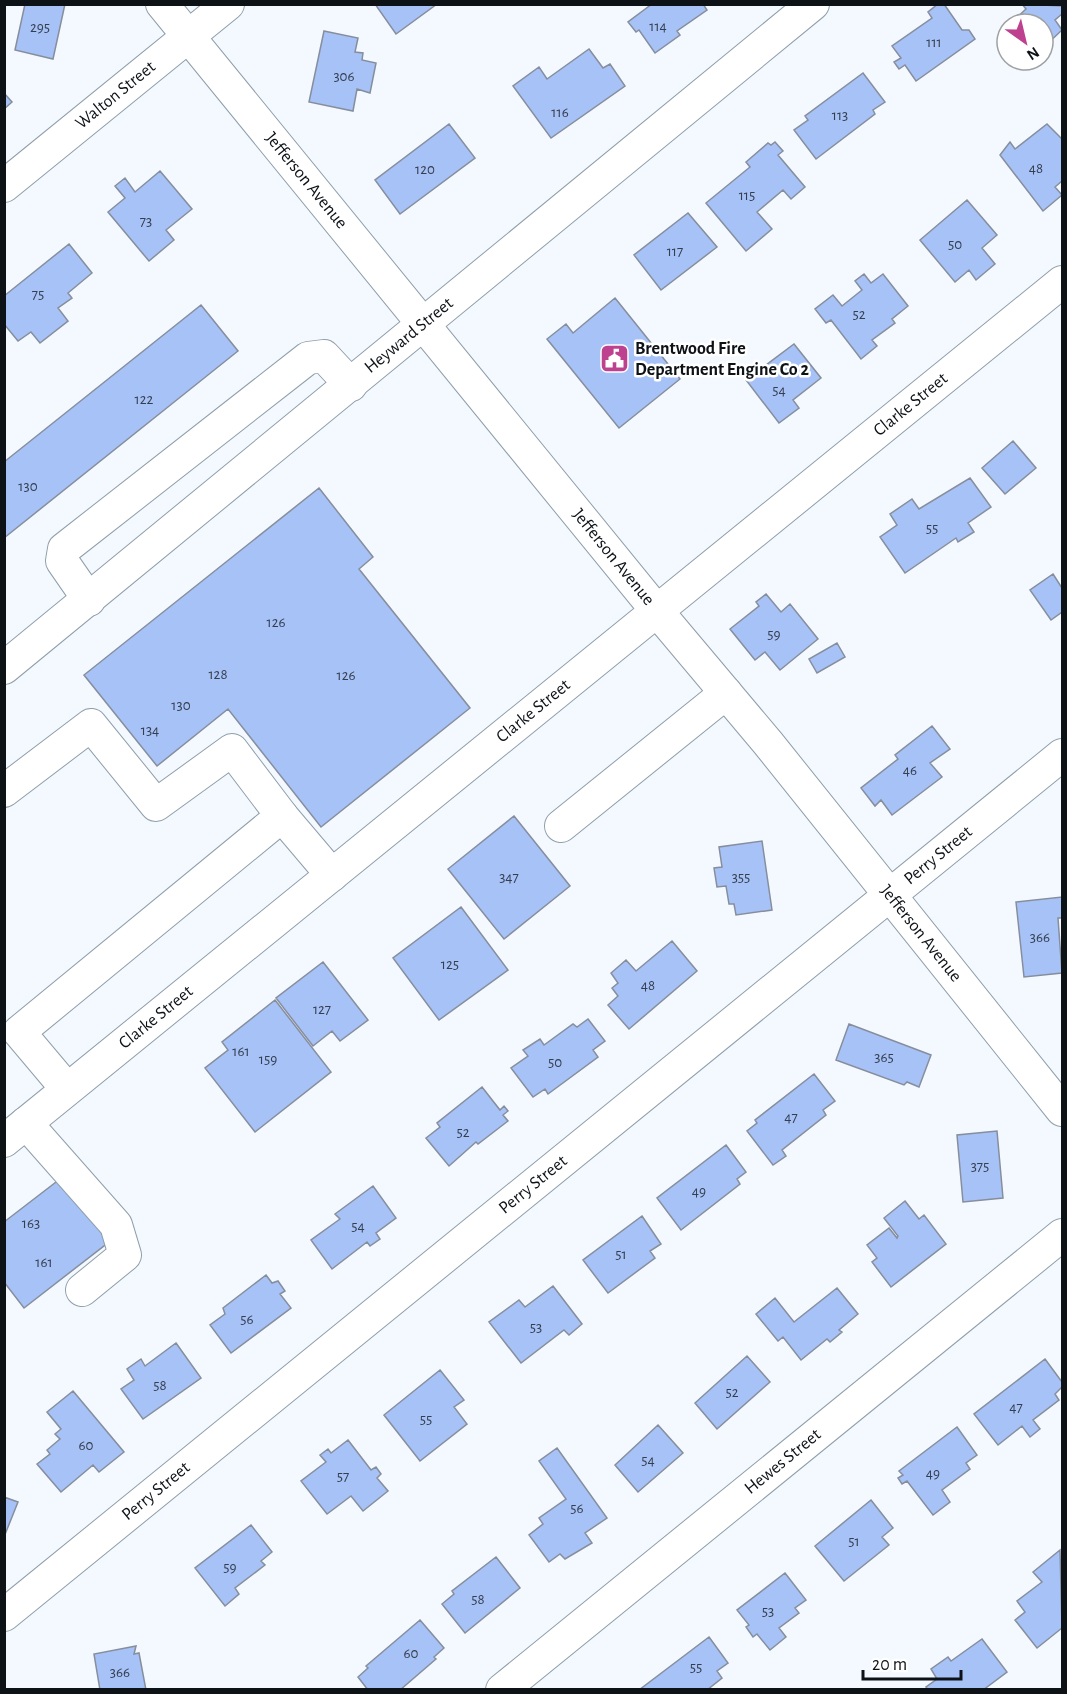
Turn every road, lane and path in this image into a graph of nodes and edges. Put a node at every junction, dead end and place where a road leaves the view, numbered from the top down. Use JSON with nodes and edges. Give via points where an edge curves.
{"nodes":[{"id":1,"x":162,"y":4,"type":"edge"},
{"id":2,"x":228,"y":4,"type":"edge"},
{"id":3,"x":813,"y":4,"type":"edge"},
{"id":4,"x":188,"y":37,"type":"junction"},
{"id":5,"x":4,"y":186,"type":"edge"},
{"id":6,"x":1062,"y":282,"type":"edge"},
{"id":7,"x":424,"y":325,"type":"junction"},
{"id":8,"x":351,"y":385,"type":"junction"},
{"id":9,"x":89,"y":600,"type":"junction"},
{"id":10,"x":657,"y":611,"type":"junction"},
{"id":11,"x":5,"y":666,"type":"edge"},
{"id":12,"x":726,"y":693,"type":"junction"},
{"id":13,"x":1062,"y":755,"type":"edge"},
{"id":14,"x":4,"y":791,"type":"edge"},
{"id":15,"x":282,"y":816,"type":"junction"},
{"id":16,"x":561,"y":826,"type":"dead end"},
{"id":17,"x":332,"y":875,"type":"junction"},
{"id":18,"x":888,"y":895,"type":"junction"},
{"id":19,"x":9,"y":1030,"type":"edge"},
{"id":20,"x":68,"y":1089,"type":"junction"},
{"id":21,"x":1062,"y":1110,"type":"edge"},
{"id":22,"x":15,"y":1132,"type":"edge"},
{"id":23,"x":1062,"y":1235,"type":"edge"},
{"id":24,"x":82,"y":1290,"type":"dead end"},
{"id":25,"x":4,"y":1615,"type":"edge"},
{"id":26,"x":502,"y":1689,"type":"edge"}],
"edges":[{"from":1,"to":4,"type":"street","name":"Jefferson Avenue"},
{"from":2,"to":4,"type":"street","name":"Walton Street"},
{"from":3,"to":7,"type":"street","name":"Heyward Street"},
{"from":4,"to":5,"type":"street","name":"Walton Street"},
{"from":4,"to":7,"type":"street","name":"Jefferson Avenue"},
{"from":6,"to":10,"type":"street","name":"Clarke Street"},
{"from":7,"to":8,"type":"street","name":"Heyward Street"},
{"from":7,"to":10,"type":"street","name":"Jefferson Avenue"},
{"from":8,"to":9,"type":"street","name":"Heyward Street"},
{"from":8,"to":9,"type":"street","via":[[324,356],[308,358],[64,549],[62,561]]},
{"from":9,"to":11,"type":"street","name":"Heyward Street"},
{"from":10,"to":12,"type":"street","name":"Jefferson Avenue"},
{"from":10,"to":17,"type":"street","name":"Clarke Street"},
{"from":12,"to":16,"type":"street"},
{"from":12,"to":18,"type":"street","name":"Jefferson Avenue"},
{"from":13,"to":18,"type":"street","name":"Perry Street"},
{"from":14,"to":15,"type":"street","via":[[91,724],[156,805],[232,750]]},
{"from":15,"to":17,"type":"street"},
{"from":15,"to":19,"type":"street"},
{"from":17,"to":20,"type":"street","name":"Clarke Street"},
{"from":18,"to":21,"type":"street","name":"Jefferson Avenue"},
{"from":18,"to":25,"type":"street","name":"Perry Street"},
{"from":19,"to":20,"type":"street"},
{"from":20,"to":22,"type":"street","name":"Clarke Street"},
{"from":22,"to":24,"type":"street","via":[[116,1225],[125,1255]]},
{"from":23,"to":26,"type":"street","name":"Hewes Street"}]}
